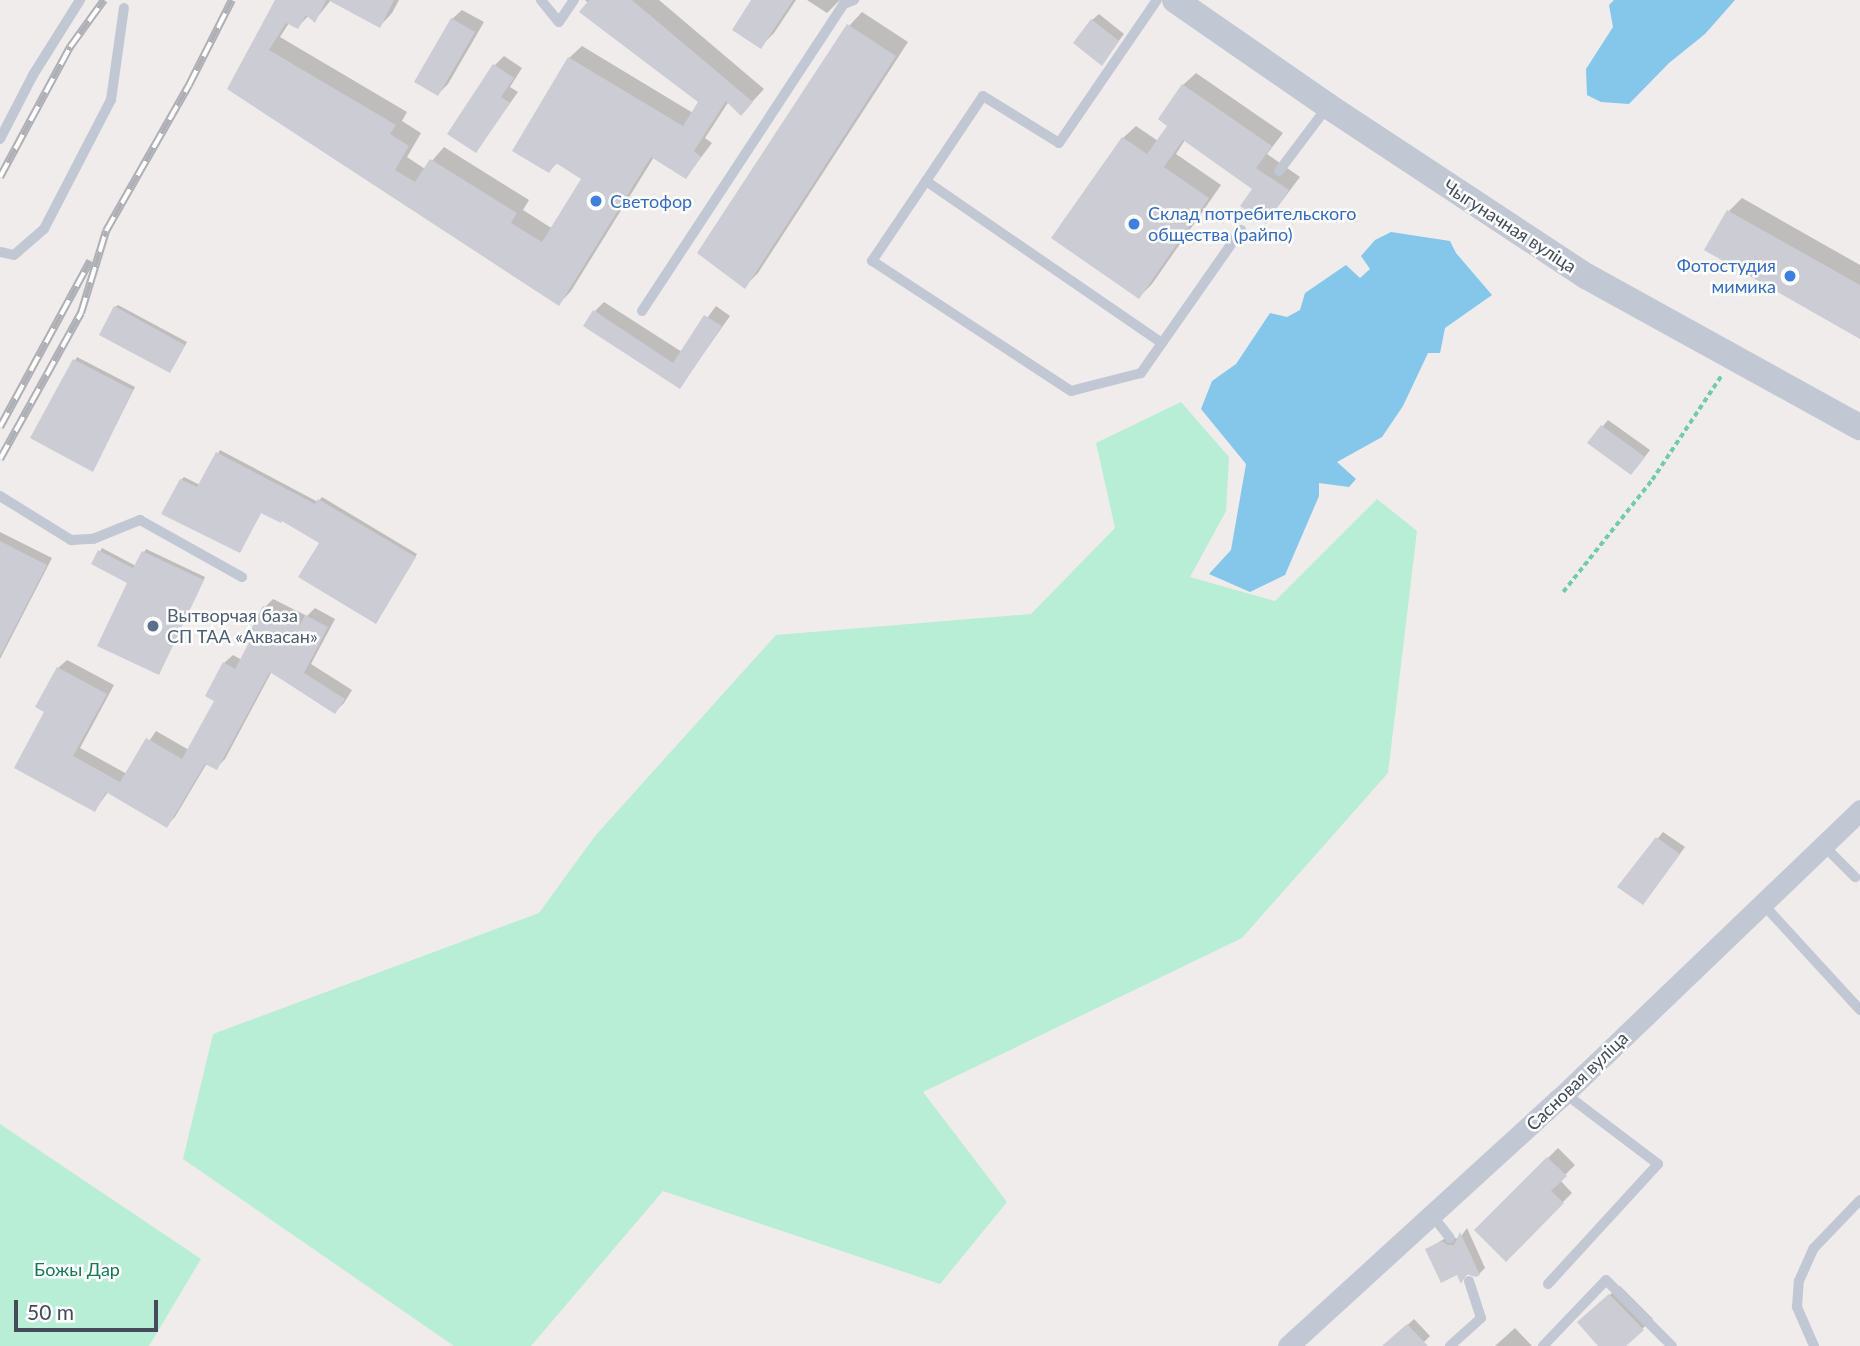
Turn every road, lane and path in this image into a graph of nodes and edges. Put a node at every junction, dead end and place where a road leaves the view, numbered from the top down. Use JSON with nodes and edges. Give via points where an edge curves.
{"nodes":[{"id":1,"x":80,"y":0,"type":"edge"},
{"id":2,"x":541,"y":0,"type":"edge"},
{"id":3,"x":574,"y":0,"type":"edge"},
{"id":4,"x":854,"y":0,"type":"edge"},
{"id":5,"x":1157,"y":0,"type":"edge"},
{"id":6,"x":1175,"y":0,"type":"edge"},
{"id":7,"x":124,"y":8,"type":"dead end"},
{"id":8,"x":1328,"y":106,"type":"junction"},
{"id":9,"x":0,"y":139,"type":"edge"},
{"id":10,"x":1279,"y":171,"type":"dead end"},
{"id":11,"x":926,"y":181,"type":"junction"},
{"id":12,"x":1241,"y":230,"type":"dead end"},
{"id":13,"x":0,"y":252,"type":"edge"},
{"id":14,"x":642,"y":312,"type":"dead end"},
{"id":15,"x":1162,"y":343,"type":"junction"},
{"id":16,"x":1734,"y":358,"type":"junction"},
{"id":17,"x":1860,"y":427,"type":"edge"},
{"id":18,"x":0,"y":496,"type":"edge"},
{"id":19,"x":242,"y":577,"type":"dead end"},
{"id":20,"x":1563,"y":592,"type":"dead end"},
{"id":21,"x":1860,"y":810,"type":"edge"},
{"id":22,"x":1822,"y":845,"type":"junction"},
{"id":23,"x":1855,"y":877,"type":"dead end"},
{"id":24,"x":1762,"y":903,"type":"junction"},
{"id":25,"x":1860,"y":1010,"type":"edge"},
{"id":26,"x":1564,"y":1093,"type":"junction"},
{"id":27,"x":1860,"y":1200,"type":"edge"},
{"id":28,"x":1432,"y":1215,"type":"junction"},
{"id":29,"x":1450,"y":1237,"type":"dead end"},
{"id":30,"x":1469,"y":1281,"type":"dead end"},
{"id":31,"x":1548,"y":1284,"type":"dead end"},
{"id":32,"x":1288,"y":1346,"type":"edge"},
{"id":33,"x":1450,"y":1346,"type":"edge"},
{"id":34,"x":1542,"y":1346,"type":"edge"},
{"id":35,"x":1672,"y":1346,"type":"edge"},
{"id":36,"x":1814,"y":1346,"type":"edge"}],
"edges":[{"from":1,"to":9,"type":"lane"},
{"from":2,"to":3,"type":"lane","via":[[559,22]]},
{"from":4,"to":14,"type":"lane","via":[[844,4]]},
{"from":5,"to":11,"type":"lane","via":[[1059,143],[983,96]]},
{"from":6,"to":8,"type":"street","name":"Чыгуначная вуліца"},
{"from":7,"to":13,"type":"lane","via":[[111,100],[44,229],[14,255]]},
{"from":8,"to":10,"type":"lane"},
{"from":8,"to":16,"type":"street","name":"Чыгуначная вуліца","via":[[1587,276]]},
{"from":11,"to":15,"type":"lane"},
{"from":11,"to":15,"type":"lane","via":[[872,261],[1071,391],[1141,373]]},
{"from":12,"to":15,"type":"lane"},
{"from":16,"to":17,"type":"street","name":"Чыгуначная вуліца"},
{"from":16,"to":20,"type":"path","via":[[1651,480]]},
{"from":18,"to":19,"type":"lane","via":[[71,540],[93,538],[140,520]]},
{"from":21,"to":22,"type":"street","name":"Сасновая вуліца"},
{"from":22,"to":23,"type":"lane"},
{"from":22,"to":24,"type":"street","name":"Сасновая вуліца"},
{"from":24,"to":25,"type":"lane"},
{"from":24,"to":26,"type":"street","name":"Сасновая вуліца"},
{"from":26,"to":28,"type":"street","name":"Сасновая вуліца"},
{"from":26,"to":31,"type":"lane","via":[[1658,1164]]},
{"from":27,"to":36,"type":"lane","via":[[1814,1248],[1799,1281],[1797,1307]]},
{"from":28,"to":29,"type":"lane"},
{"from":28,"to":32,"type":"street","name":"Сасновая вуліца"},
{"from":30,"to":33,"type":"lane","via":[[1481,1318]]},
{"from":34,"to":35,"type":"lane","via":[[1606,1280]]}]}
